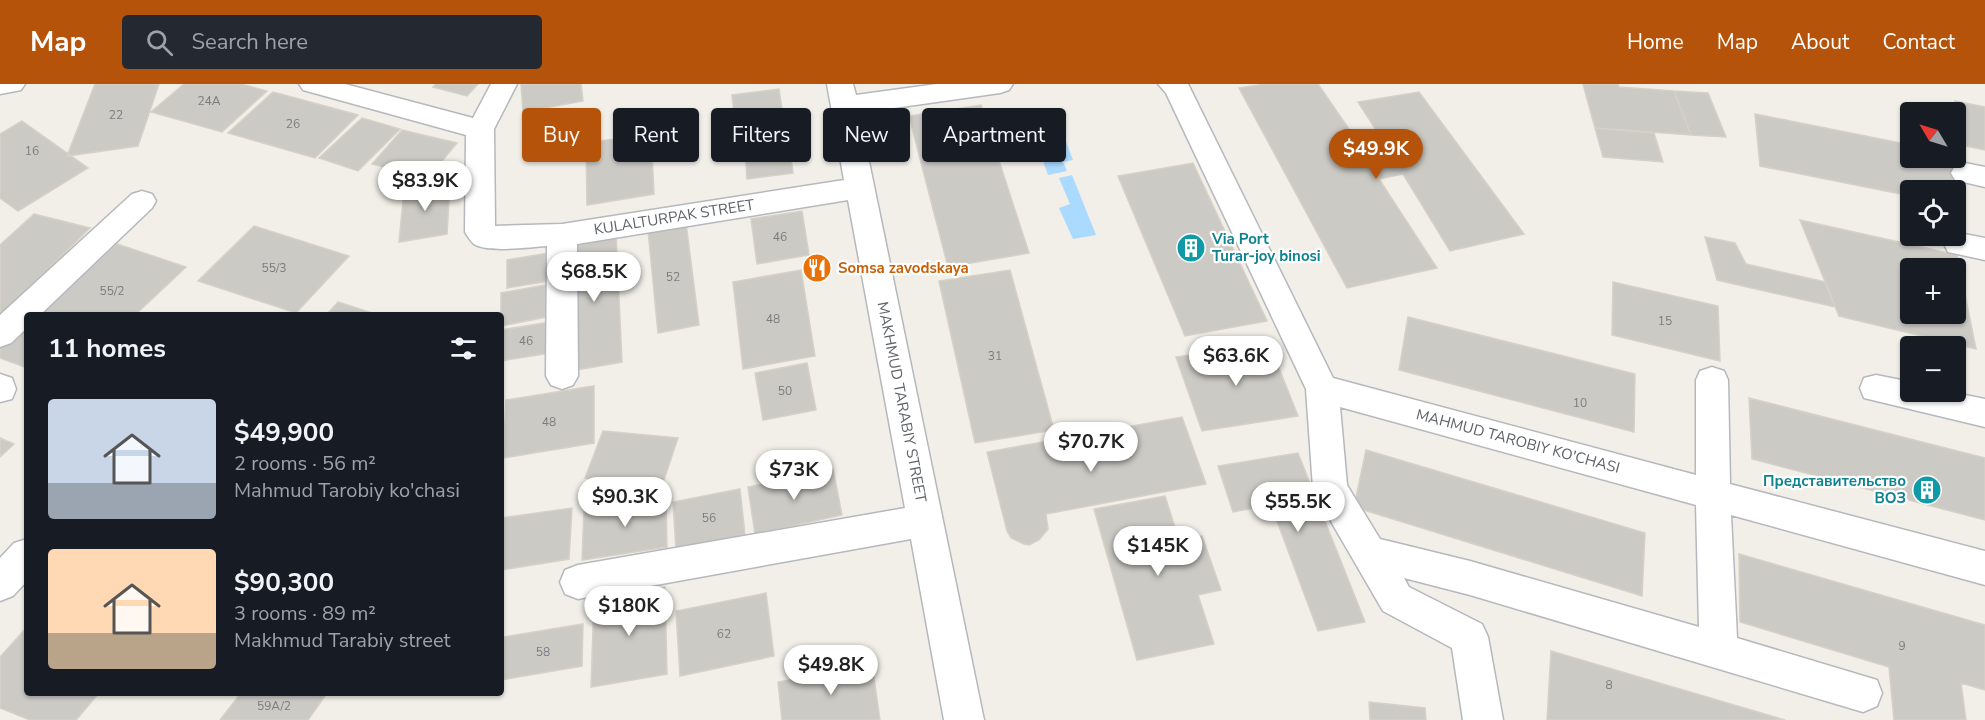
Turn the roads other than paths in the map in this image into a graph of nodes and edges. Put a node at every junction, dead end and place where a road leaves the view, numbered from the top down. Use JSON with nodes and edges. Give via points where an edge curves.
{"nodes":[{"id":1,"x":12,"y":84,"type":"edge"},
{"id":2,"x":312,"y":84,"type":"edge"},
{"id":3,"x":504,"y":84,"type":"edge"},
{"id":4,"x":1000,"y":84,"type":"edge"},
{"id":5,"x":1171,"y":84,"type":"edge"},
{"id":6,"x":0,"y":86,"type":"edge"},
{"id":7,"x":842,"y":95,"type":"edge"},
{"id":8,"x":480,"y":129,"type":"junction"},
{"id":9,"x":859,"y":188,"type":"junction"},
{"id":10,"x":142,"y":201,"type":"dead end"},
{"id":11,"x":562,"y":235,"type":"junction"},
{"id":12,"x":0,"y":334,"type":"edge"},
{"id":13,"x":562,"y":376,"type":"dead end"},
{"id":14,"x":1712,"y":380,"type":"dead end"},
{"id":15,"x":1876,"y":388,"type":"dead end"},
{"id":16,"x":1322,"y":389,"type":"junction"},
{"id":17,"x":1985,"y":413,"type":"edge"},
{"id":18,"x":1713,"y":494,"type":"junction"},
{"id":19,"x":926,"y":520,"type":"junction"},
{"id":20,"x":1369,"y":552,"type":"junction"},
{"id":21,"x":24,"y":558,"type":"edge"},
{"id":22,"x":1985,"y":568,"type":"edge"},
{"id":23,"x":578,"y":582,"type":"dead end"},
{"id":24,"x":0,"y":584,"type":"edge"},
{"id":25,"x":1719,"y":650,"type":"junction"},
{"id":26,"x":1863,"y":693,"type":"dead end"},
{"id":27,"x":964,"y":720,"type":"edge"},
{"id":28,"x":1483,"y":720,"type":"edge"}],
"edges":[{"from":1,"to":6,"type":"street"},
{"from":2,"to":8,"type":"street"},
{"from":3,"to":8,"type":"street"},
{"from":4,"to":7,"type":"street"},
{"from":5,"to":16,"type":"street","via":[[1177,88]]},
{"from":7,"to":9,"type":"street","name":"MAKHMUD TARABIY STREET"},
{"from":8,"to":11,"type":"street","name":"KULALTURPAK STREET","via":[[480,232],[494,238]]},
{"from":9,"to":11,"type":"street","name":"KULALTURPAK STREET"},
{"from":9,"to":19,"type":"street","name":"MAKHMUD TARABIY STREET"},
{"from":10,"to":12,"type":"street"},
{"from":11,"to":13,"type":"street"},
{"from":14,"to":18,"type":"street"},
{"from":15,"to":17,"type":"street"},
{"from":16,"to":18,"type":"street","name":"MAHMUD TAROBIY KO'CHASI"},
{"from":16,"to":20,"type":"street","via":[[1330,488]]},
{"from":18,"to":22,"type":"street","name":"MAHMUD TAROBIY KO'CHASI"},
{"from":18,"to":25,"type":"street"},
{"from":19,"to":23,"type":"street"},
{"from":19,"to":27,"type":"street","name":"MAKHMUD TARABIY STREET"},
{"from":20,"to":25,"type":"street"},
{"from":20,"to":28,"type":"street","via":[[1396,599],[1469,637]]},
{"from":21,"to":24,"type":"street"},
{"from":25,"to":26,"type":"street"}]}
